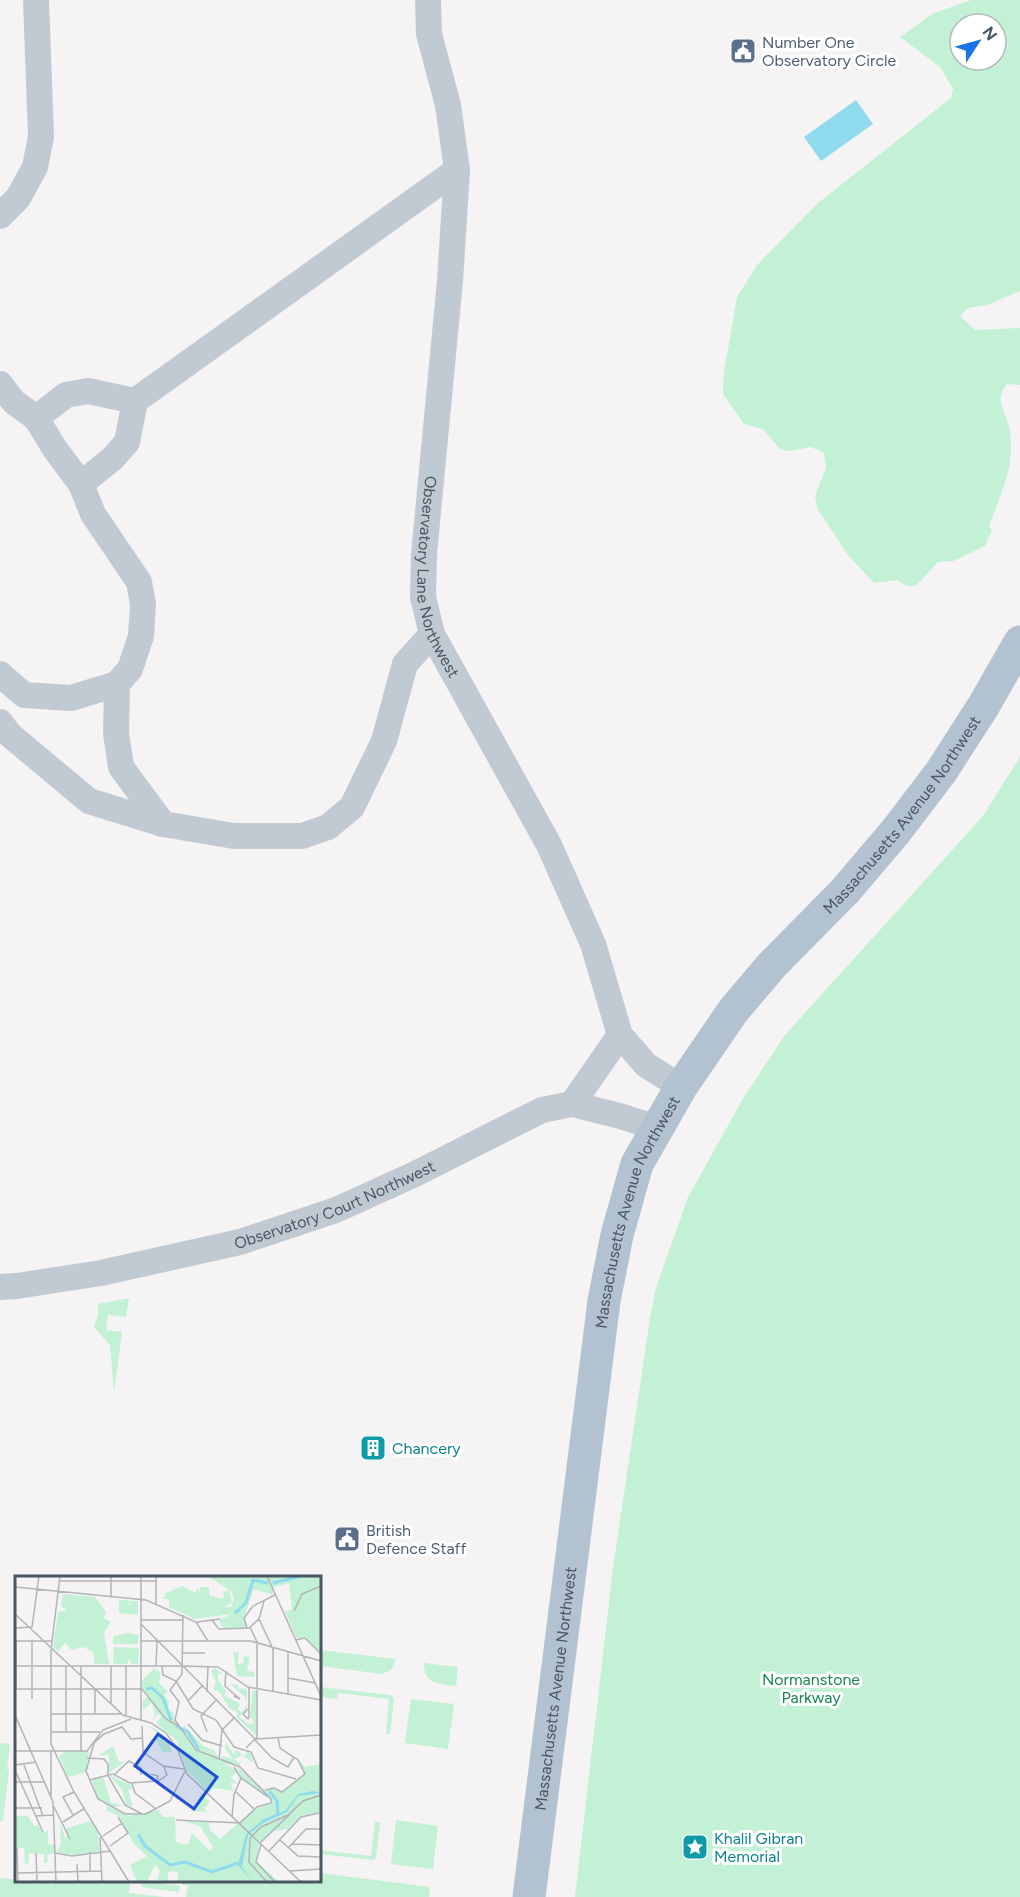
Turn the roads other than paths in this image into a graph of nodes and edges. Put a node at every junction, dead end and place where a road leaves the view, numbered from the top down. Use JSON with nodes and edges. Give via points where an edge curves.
{"nodes":[{"id":1,"x":36,"y":0,"type":"edge"},
{"id":2,"x":428,"y":0,"type":"edge"},
{"id":3,"x":457,"y":170,"type":"junction"},
{"id":4,"x":0,"y":216,"type":"edge"},
{"id":5,"x":0,"y":384,"type":"edge"},
{"id":6,"x":135,"y":400,"type":"junction"},
{"id":7,"x":36,"y":418,"type":"junction"},
{"id":8,"x":81,"y":484,"type":"junction"},
{"id":9,"x":432,"y":634,"type":"junction"},
{"id":10,"x":1020,"y":642,"type":"edge"},
{"id":11,"x":0,"y":674,"type":"edge"},
{"id":12,"x":117,"y":684,"type":"junction"},
{"id":13,"x":0,"y":722,"type":"edge"},
{"id":14,"x":163,"y":824,"type":"junction"},
{"id":15,"x":620,"y":1035,"type":"junction"},
{"id":16,"x":681,"y":1087,"type":"junction"},
{"id":17,"x":572,"y":1104,"type":"junction"},
{"id":18,"x":657,"y":1128,"type":"junction"},
{"id":19,"x":0,"y":1287,"type":"edge"},
{"id":20,"x":529,"y":1897,"type":"edge"}],
"edges":[{"from":1,"to":4,"type":"street","via":[[41,137],[35,167],[18,198]]},
{"from":2,"to":3,"type":"street","name":"Observatory Lane Northwest","via":[[429,34],[447,105]]},
{"from":3,"to":6,"type":"street"},
{"from":3,"to":9,"type":"street","name":"Observatory Lane Northwest","via":[[424,554],[423,597]]},
{"from":5,"to":7,"type":"street","via":[[14,402]]},
{"from":6,"to":7,"type":"street","via":[[88,391],[66,395]]},
{"from":6,"to":8,"type":"street","via":[[127,442]]},
{"from":7,"to":8,"type":"street"},
{"from":8,"to":12,"type":"street","via":[[93,514],[139,582],[143,604],[141,636],[130,669]]},
{"from":9,"to":14,"type":"street","via":[[405,664],[384,741],[352,807],[328,827],[302,836],[234,836]]},
{"from":9,"to":15,"type":"street","name":"Observatory Lane Northwest","via":[[549,846],[593,944]]},
{"from":10,"to":16,"type":"main road","name":"Massachusetts Avenue Northwest","via":[[941,772],[845,891],[733,1011]]},
{"from":11,"to":12,"type":"street","via":[[24,695],[71,698]]},
{"from":12,"to":14,"type":"street","via":[[116,733],[121,767]]},
{"from":13,"to":14,"type":"street","via":[[88,801]]},
{"from":15,"to":16,"type":"street","name":"Observatory Lane Northwest","via":[[646,1065]]},
{"from":15,"to":17,"type":"street"},
{"from":16,"to":18,"type":"main road","name":"Massachusetts Avenue Northwest"},
{"from":17,"to":18,"type":"street","name":"Observatory Court Northwest"},
{"from":17,"to":19,"type":"street","name":"Observatory Court Northwest","via":[[542,1110],[336,1210],[240,1242],[102,1273]]},
{"from":18,"to":20,"type":"main road","name":"Massachusetts Avenue Northwest","via":[[638,1164],[606,1288]]}]}
